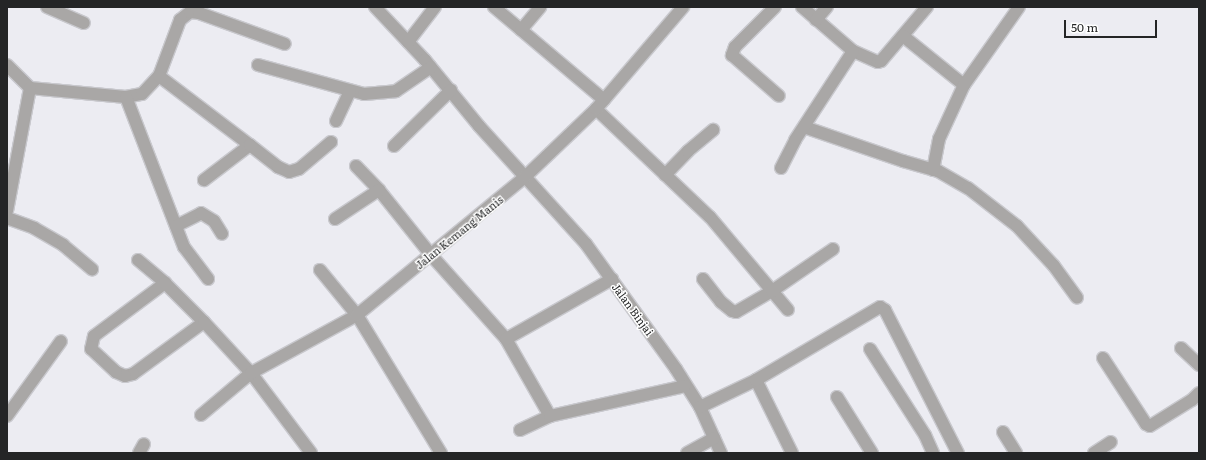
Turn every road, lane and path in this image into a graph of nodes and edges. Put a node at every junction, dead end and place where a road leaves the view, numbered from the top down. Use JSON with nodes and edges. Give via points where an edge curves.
{"nodes":[{"id":1,"x":47,"y":7,"type":"edge"},
{"id":2,"x":375,"y":7,"type":"edge"},
{"id":3,"x":435,"y":7,"type":"edge"},
{"id":4,"x":494,"y":7,"type":"edge"},
{"id":5,"x":540,"y":7,"type":"edge"},
{"id":6,"x":683,"y":7,"type":"edge"},
{"id":7,"x":775,"y":7,"type":"edge"},
{"id":8,"x":802,"y":7,"type":"edge"},
{"id":9,"x":827,"y":7,"type":"edge"},
{"id":10,"x":927,"y":7,"type":"edge"},
{"id":11,"x":1019,"y":7,"type":"edge"},
{"id":12,"x":816,"y":20,"type":"junction"},
{"id":13,"x":84,"y":23,"type":"dead end"},
{"id":14,"x":521,"y":30,"type":"junction"},
{"id":15,"x":903,"y":36,"type":"junction"},
{"id":16,"x":408,"y":42,"type":"junction"},
{"id":17,"x":285,"y":44,"type":"dead end"},
{"id":18,"x":853,"y":52,"type":"junction"},
{"id":19,"x":7,"y":65,"type":"edge"},
{"id":20,"x":258,"y":65,"type":"dead end"},
{"id":21,"x":431,"y":67,"type":"junction"},
{"id":22,"x":159,"y":76,"type":"junction"},
{"id":23,"x":964,"y":85,"type":"junction"},
{"id":24,"x":30,"y":88,"type":"junction"},
{"id":25,"x":451,"y":90,"type":"junction"},
{"id":26,"x":350,"y":91,"type":"junction"},
{"id":27,"x":779,"y":96,"type":"dead end"},
{"id":28,"x":126,"y":97,"type":"junction"},
{"id":29,"x":600,"y":105,"type":"junction"},
{"id":30,"x":336,"y":121,"type":"dead end"},
{"id":31,"x":804,"y":127,"type":"junction"},
{"id":32,"x":713,"y":130,"type":"dead end"},
{"id":33,"x":332,"y":142,"type":"dead end"},
{"id":34,"x":250,"y":145,"type":"junction"},
{"id":35,"x":394,"y":146,"type":"dead end"},
{"id":36,"x":356,"y":166,"type":"dead end"},
{"id":37,"x":781,"y":168,"type":"dead end"},
{"id":38,"x":933,"y":170,"type":"junction"},
{"id":39,"x":665,"y":175,"type":"junction"},
{"id":40,"x":526,"y":176,"type":"junction"},
{"id":41,"x":204,"y":180,"type":"dead end"},
{"id":42,"x":379,"y":190,"type":"junction"},
{"id":43,"x":7,"y":211,"type":"edge"},
{"id":44,"x":7,"y":218,"type":"edge"},
{"id":45,"x":335,"y":219,"type":"dead end"},
{"id":46,"x":176,"y":226,"type":"junction"},
{"id":47,"x":222,"y":234,"type":"dead end"},
{"id":48,"x":833,"y":249,"type":"dead end"},
{"id":49,"x":431,"y":255,"type":"junction"},
{"id":50,"x":138,"y":260,"type":"dead end"},
{"id":51,"x":92,"y":269,"type":"dead end"},
{"id":52,"x":320,"y":270,"type":"dead end"},
{"id":53,"x":208,"y":279,"type":"dead end"},
{"id":54,"x":612,"y":279,"type":"junction"},
{"id":55,"x":703,"y":279,"type":"dead end"},
{"id":56,"x":165,"y":283,"type":"junction"},
{"id":57,"x":772,"y":291,"type":"junction"},
{"id":58,"x":1077,"y":298,"type":"dead end"},
{"id":59,"x":788,"y":310,"type":"dead end"},
{"id":60,"x":357,"y":315,"type":"junction"},
{"id":61,"x":204,"y":322,"type":"junction"},
{"id":62,"x":506,"y":339,"type":"junction"},
{"id":63,"x":61,"y":341,"type":"dead end"},
{"id":64,"x":1181,"y":348,"type":"dead end"},
{"id":65,"x":870,"y":349,"type":"dead end"},
{"id":66,"x":1103,"y":358,"type":"dead end"},
{"id":67,"x":1199,"y":365,"type":"edge"},
{"id":68,"x":251,"y":374,"type":"junction"},
{"id":69,"x":756,"y":380,"type":"junction"},
{"id":70,"x":685,"y":386,"type":"junction"},
{"id":71,"x":1199,"y":393,"type":"edge"},
{"id":72,"x":837,"y":397,"type":"dead end"},
{"id":73,"x":700,"y":407,"type":"junction"},
{"id":74,"x":201,"y":415,"type":"dead end"},
{"id":75,"x":7,"y":416,"type":"edge"},
{"id":76,"x":550,"y":416,"type":"junction"},
{"id":77,"x":520,"y":430,"type":"dead end"},
{"id":78,"x":1003,"y":432,"type":"dead end"},
{"id":79,"x":714,"y":438,"type":"junction"},
{"id":80,"x":1111,"y":442,"type":"dead end"},
{"id":81,"x":311,"y":453,"type":"edge"},
{"id":82,"x":441,"y":453,"type":"edge"},
{"id":83,"x":687,"y":453,"type":"edge"},
{"id":84,"x":721,"y":453,"type":"edge"},
{"id":85,"x":792,"y":453,"type":"edge"},
{"id":86,"x":872,"y":453,"type":"edge"},
{"id":87,"x":933,"y":453,"type":"edge"},
{"id":88,"x":958,"y":453,"type":"edge"},
{"id":89,"x":1016,"y":453,"type":"edge"},
{"id":90,"x":1094,"y":453,"type":"edge"}],
"edges":[{"from":1,"to":13,"type":"street"},
{"from":2,"to":16,"type":"street","name":"Jalan Binjai"},
{"from":3,"to":16,"type":"street"},
{"from":4,"to":14,"type":"street"},
{"from":5,"to":14,"type":"street"},
{"from":6,"to":29,"type":"street","name":"Jalan Kemang Manis"},
{"from":7,"to":27,"type":"street","via":[[735,47],[732,55]]},
{"from":8,"to":12,"type":"street"},
{"from":9,"to":12,"type":"street"},
{"from":10,"to":15,"type":"street"},
{"from":11,"to":23,"type":"street"},
{"from":12,"to":18,"type":"street"},
{"from":14,"to":29,"type":"street"},
{"from":15,"to":18,"type":"street","via":[[881,61],[872,61]]},
{"from":15,"to":23,"type":"street"},
{"from":16,"to":21,"type":"street","name":"Jalan Binjai"},
{"from":17,"to":22,"type":"street","via":[[200,13],[190,12],[180,20]]},
{"from":18,"to":31,"type":"street"},
{"from":19,"to":24,"type":"street"},
{"from":20,"to":26,"type":"street"},
{"from":21,"to":25,"type":"street","name":"Jalan Binjai"},
{"from":21,"to":26,"type":"street","via":[[396,91],[364,94]]},
{"from":22,"to":28,"type":"street","via":[[142,94]]},
{"from":22,"to":34,"type":"street"},
{"from":23,"to":38,"type":"street","via":[[939,138]]},
{"from":24,"to":28,"type":"street"},
{"from":24,"to":43,"type":"street"},
{"from":25,"to":35,"type":"street"},
{"from":25,"to":40,"type":"street","name":"Jalan Binjai","via":[[479,126]]},
{"from":26,"to":30,"type":"street"},
{"from":28,"to":46,"type":"street"},
{"from":29,"to":39,"type":"street"},
{"from":29,"to":40,"type":"street","name":"Jalan Kemang Manis"},
{"from":31,"to":37,"type":"street"},
{"from":31,"to":38,"type":"street"},
{"from":32,"to":39,"type":"street"},
{"from":33,"to":34,"type":"street","via":[[299,169],[289,172],[278,167]]},
{"from":34,"to":41,"type":"street"},
{"from":36,"to":42,"type":"street"},
{"from":38,"to":58,"type":"street","via":[[968,188],[1017,226],[1054,266]]},
{"from":39,"to":57,"type":"street","via":[[710,217]]},
{"from":40,"to":49,"type":"street","name":"Jalan Kemang Manis"},
{"from":40,"to":54,"type":"street","name":"Jalan Binjai","via":[[586,244]]},
{"from":42,"to":45,"type":"street"},
{"from":42,"to":49,"type":"street"},
{"from":44,"to":51,"type":"street","via":[[34,228],[63,245]]},
{"from":46,"to":47,"type":"street","via":[[201,213],[214,222]]},
{"from":46,"to":53,"type":"street","via":[[184,246]]},
{"from":48,"to":57,"type":"street"},
{"from":49,"to":60,"type":"street","name":"Jalan Kemang Manis"},
{"from":49,"to":62,"type":"street"},
{"from":50,"to":56,"type":"street"},
{"from":52,"to":60,"type":"street"},
{"from":54,"to":62,"type":"street"},
{"from":54,"to":70,"type":"street","name":"Jalan Binjai","via":[[676,369]]},
{"from":55,"to":57,"type":"street","via":[[721,302],[732,311],[741,310]]},
{"from":56,"to":61,"type":"street"},
{"from":56,"to":61,"type":"street","via":[[94,336],[91,349],[116,372],[125,376],[133,374]]},
{"from":57,"to":59,"type":"street"},
{"from":60,"to":68,"type":"street","name":"Jalan Kemang Manis"},
{"from":60,"to":82,"type":"street"},
{"from":61,"to":68,"type":"street"},
{"from":62,"to":76,"type":"street"},
{"from":63,"to":75,"type":"street"},
{"from":64,"to":67,"type":"street"},
{"from":65,"to":87,"type":"street","via":[[925,435]]},
{"from":66,"to":71,"type":"street","via":[[1146,424],[1150,426]]},
{"from":68,"to":74,"type":"street","name":"Jalan Kemang Manis"},
{"from":68,"to":81,"type":"street"},
{"from":69,"to":73,"type":"street"},
{"from":69,"to":85,"type":"street"},
{"from":69,"to":88,"type":"street","via":[[880,308],[885,310]]},
{"from":70,"to":73,"type":"street","name":"Jalan Binjai"},
{"from":70,"to":76,"type":"street"},
{"from":72,"to":86,"type":"street"},
{"from":73,"to":79,"type":"street","name":"Jalan Binjai"},
{"from":76,"to":77,"type":"street"},
{"from":78,"to":89,"type":"street"},
{"from":79,"to":83,"type":"street"},
{"from":79,"to":84,"type":"street","name":"Jalan Binjai"},
{"from":80,"to":90,"type":"street"}]}
